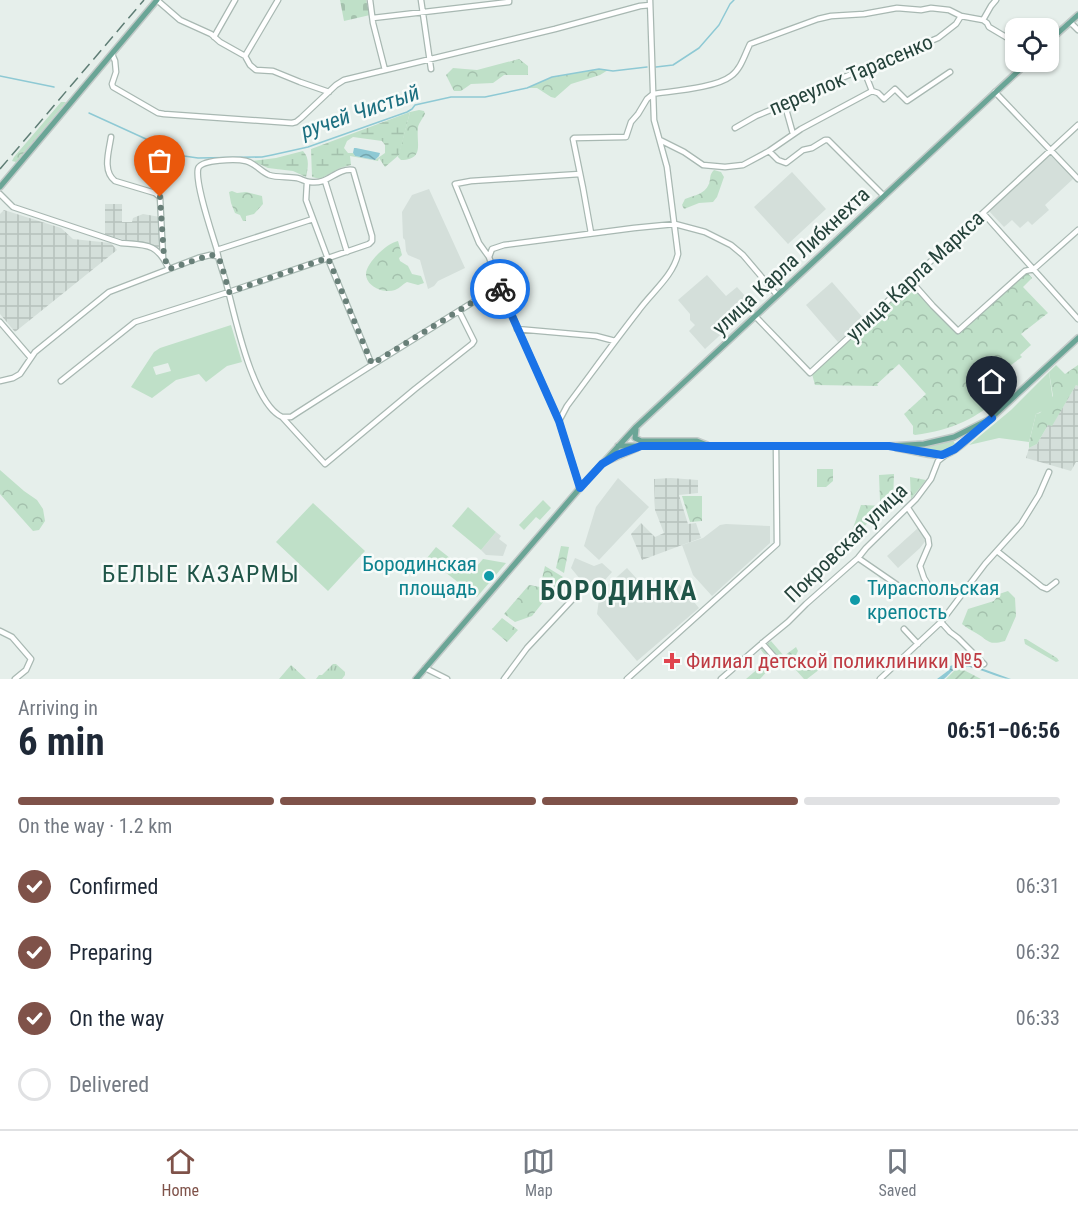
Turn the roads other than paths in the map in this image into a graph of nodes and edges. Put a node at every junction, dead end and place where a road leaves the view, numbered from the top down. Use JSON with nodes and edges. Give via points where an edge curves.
{"nodes":[{"id":1,"x":157,"y":0,"type":"edge"},
{"id":2,"x":235,"y":0,"type":"edge"},
{"id":3,"x":278,"y":0,"type":"edge"},
{"id":4,"x":370,"y":0,"type":"edge"},
{"id":5,"x":421,"y":0,"type":"edge"},
{"id":6,"x":996,"y":0,"type":"edge"},
{"id":7,"x":509,"y":1,"type":"edge"},
{"id":8,"x":650,"y":3,"type":"edge"},
{"id":9,"x":423,"y":12,"type":"junction"},
{"id":10,"x":1078,"y":15,"type":"edge"},
{"id":11,"x":961,"y":16,"type":"junction"},
{"id":12,"x":373,"y":20,"type":"junction"},
{"id":13,"x":983,"y":21,"type":"junction"},
{"id":14,"x":1070,"y":22,"type":"junction"},
{"id":15,"x":1078,"y":30,"type":"edge"},
{"id":16,"x":1059,"y":32,"type":"edge"},
{"id":17,"x":1005,"y":36,"type":"edge"},
{"id":18,"x":214,"y":37,"type":"junction"},
{"id":19,"x":112,"y":54,"type":"junction"},
{"id":20,"x":245,"y":56,"type":"junction"},
{"id":21,"x":429,"y":59,"type":"junction"},
{"id":22,"x":863,"y":68,"type":"junction"},
{"id":23,"x":430,"y":69,"type":"dead end"},
{"id":24,"x":385,"y":70,"type":"junction"},
{"id":25,"x":950,"y":72,"type":"dead end"},
{"id":26,"x":1017,"y":72,"type":"edge"},
{"id":27,"x":872,"y":91,"type":"junction"},
{"id":28,"x":328,"y":92,"type":"junction"},
{"id":29,"x":995,"y":92,"type":"junction"},
{"id":30,"x":653,"y":94,"type":"junction"},
{"id":31,"x":784,"y":102,"type":"junction"},
{"id":32,"x":1078,"y":125,"type":"edge"},
{"id":33,"x":735,"y":128,"type":"dead end"},
{"id":34,"x":793,"y":134,"type":"junction"},
{"id":35,"x":111,"y":137,"type":"dead end"},
{"id":36,"x":660,"y":140,"type":"junction"},
{"id":37,"x":1051,"y":150,"type":"junction"},
{"id":38,"x":769,"y":151,"type":"junction"},
{"id":39,"x":580,"y":174,"type":"junction"},
{"id":40,"x":1078,"y":179,"type":"edge"},
{"id":41,"x":325,"y":181,"type":"junction"},
{"id":42,"x":307,"y":182,"type":"junction"},
{"id":43,"x":0,"y":187,"type":"edge"},
{"id":44,"x":0,"y":194,"type":"edge"},
{"id":45,"x":884,"y":196,"type":"junction"},
{"id":46,"x":983,"y":213,"type":"junction"},
{"id":47,"x":313,"y":219,"type":"junction"},
{"id":48,"x":675,"y":224,"type":"junction"},
{"id":49,"x":1078,"y":230,"type":"edge"},
{"id":50,"x":591,"y":233,"type":"junction"},
{"id":51,"x":347,"y":252,"type":"junction"},
{"id":52,"x":217,"y":253,"type":"junction"},
{"id":53,"x":164,"y":257,"type":"junction"},
{"id":54,"x":489,"y":257,"type":"junction"},
{"id":55,"x":328,"y":258,"type":"junction"},
{"id":56,"x":169,"y":269,"type":"junction"},
{"id":57,"x":1034,"y":269,"type":"junction"},
{"id":58,"x":910,"y":280,"type":"junction"},
{"id":59,"x":499,"y":286,"type":"junction"},
{"id":60,"x":229,"y":292,"type":"junction"},
{"id":61,"x":777,"y":295,"type":"junction"},
{"id":62,"x":459,"y":311,"type":"junction"},
{"id":63,"x":755,"y":316,"type":"junction"},
{"id":64,"x":1078,"y":319,"type":"edge"},
{"id":65,"x":0,"y":322,"type":"edge"},
{"id":66,"x":517,"y":329,"type":"junction"},
{"id":67,"x":1078,"y":338,"type":"edge"},
{"id":68,"x":615,"y":341,"type":"junction"},
{"id":69,"x":31,"y":358,"type":"junction"},
{"id":70,"x":372,"y":364,"type":"junction"},
{"id":71,"x":0,"y":381,"type":"edge"},
{"id":72,"x":62,"y":381,"type":"dead end"},
{"id":73,"x":282,"y":417,"type":"junction"},
{"id":74,"x":992,"y":418,"type":"junction"},
{"id":75,"x":559,"y":421,"type":"junction"},
{"id":76,"x":636,"y":427,"type":"junction"},
{"id":77,"x":954,"y":437,"type":"junction"},
{"id":78,"x":924,"y":444,"type":"junction"},
{"id":79,"x":618,"y":446,"type":"junction"},
{"id":80,"x":641,"y":446,"type":"junction"},
{"id":81,"x":709,"y":446,"type":"junction"},
{"id":82,"x":776,"y":446,"type":"junction"},
{"id":83,"x":889,"y":446,"type":"junction"},
{"id":84,"x":958,"y":446,"type":"junction"},
{"id":85,"x":951,"y":452,"type":"junction"},
{"id":86,"x":923,"y":453,"type":"junction"},
{"id":87,"x":934,"y":455,"type":"junction"},
{"id":88,"x":938,"y":461,"type":"junction"},
{"id":89,"x":602,"y":464,"type":"junction"},
{"id":90,"x":1048,"y":472,"type":"dead end"},
{"id":91,"x":580,"y":488,"type":"junction"},
{"id":92,"x":908,"y":508,"type":"junction"},
{"id":93,"x":997,"y":551,"type":"junction"},
{"id":94,"x":858,"y":558,"type":"junction"},
{"id":95,"x":1056,"y":582,"type":"dead end"},
{"id":96,"x":584,"y":587,"type":"dead end"},
{"id":97,"x":906,"y":591,"type":"dead end"},
{"id":98,"x":965,"y":592,"type":"junction"},
{"id":99,"x":941,"y":622,"type":"junction"},
{"id":100,"x":904,"y":629,"type":"dead end"},
{"id":101,"x":0,"y":631,"type":"edge"},
{"id":102,"x":764,"y":641,"type":"junction"},
{"id":103,"x":918,"y":644,"type":"junction"},
{"id":104,"x":777,"y":660,"type":"dead end"},
{"id":105,"x":984,"y":664,"type":"dead end"},
{"id":106,"x":425,"y":668,"type":"junction"},
{"id":107,"x":15,"y":679,"type":"edge"},
{"id":108,"x":416,"y":679,"type":"edge"},
{"id":109,"x":447,"y":679,"type":"edge"},
{"id":110,"x":504,"y":679,"type":"edge"},
{"id":111,"x":627,"y":679,"type":"edge"},
{"id":112,"x":722,"y":679,"type":"edge"},
{"id":113,"x":880,"y":679,"type":"edge"}],
"edges":[{"from":1,"to":18,"type":"street","via":[[180,20]]},
{"from":1,"to":19,"type":"main road"},
{"from":2,"to":18,"type":"street"},
{"from":3,"to":20,"type":"street"},
{"from":4,"to":12,"type":"street"},
{"from":5,"to":9,"type":"street"},
{"from":6,"to":13,"type":"street"},
{"from":7,"to":9,"type":"street"},
{"from":8,"to":21,"type":"street"},
{"from":8,"to":30,"type":"street"},
{"from":9,"to":12,"type":"street"},
{"from":9,"to":21,"type":"street"},
{"from":10,"to":14,"type":"main road"},
{"from":11,"to":13,"type":"street"},
{"from":11,"to":22,"type":"street","name":"переулок Тарасенко","via":[[943,36]]},
{"from":11,"to":30,"type":"street","via":[[931,8],[818,19],[750,44],[734,74],[725,79]]},
{"from":12,"to":24,"type":"street"},
{"from":13,"to":17,"type":"street"},
{"from":14,"to":15,"type":"street"},
{"from":14,"to":16,"type":"main road"},
{"from":18,"to":20,"type":"street"},
{"from":19,"to":28,"type":"street","via":[[116,68],[113,87],[158,113],[292,123]]},
{"from":19,"to":43,"type":"main road"},
{"from":20,"to":28,"type":"street","via":[[256,70],[273,71]]},
{"from":21,"to":23,"type":"street"},
{"from":21,"to":24,"type":"street"},
{"from":22,"to":27,"type":"street"},
{"from":22,"to":31,"type":"street","name":"переулок Тарасенко"},
{"from":24,"to":28,"type":"street","via":[[344,80]]},
{"from":25,"to":27,"type":"street","via":[[907,102],[895,89],[884,99]]},
{"from":26,"to":29,"type":"main road","name":"улица Карла Либкнехта"},
{"from":27,"to":34,"type":"street"},
{"from":29,"to":37,"type":"street"},
{"from":29,"to":45,"type":"main road","name":"улица Карла Либкнехта"},
{"from":30,"to":36,"type":"street"},
{"from":30,"to":39,"type":"street","via":[[631,122],[626,137],[573,139]]},
{"from":31,"to":33,"type":"street","name":"переулок Тарасенко"},
{"from":31,"to":34,"type":"street"},
{"from":32,"to":37,"type":"street","name":"улица Карла Маркса"},
{"from":34,"to":38,"type":"street"},
{"from":35,"to":53,"type":"street","via":[[107,162],[111,178],[160,197]]},
{"from":36,"to":38,"type":"street","via":[[709,166],[743,165]]},
{"from":36,"to":48,"type":"street"},
{"from":37,"to":40,"type":"street"},
{"from":37,"to":46,"type":"street","name":"улица Карла Маркса"},
{"from":38,"to":45,"type":"street","via":[[786,163],[803,150],[828,140]]},
{"from":39,"to":50,"type":"street"},
{"from":39,"to":54,"type":"street","via":[[455,184],[479,243]]},
{"from":41,"to":42,"type":"street"},
{"from":41,"to":51,"type":"street"},
{"from":41,"to":51,"type":"street","via":[[353,170],[372,241]]},
{"from":42,"to":47,"type":"street","via":[[306,200]]},
{"from":42,"to":52,"type":"street","via":[[268,175],[245,160],[200,164],[199,185]]},
{"from":44,"to":53,"type":"street","via":[[13,207],[121,243],[153,248]]},
{"from":45,"to":61,"type":"main road","name":"улица Карла Либкнехта"},
{"from":46,"to":57,"type":"street"},
{"from":46,"to":58,"type":"street","name":"улица Карла Маркса"},
{"from":47,"to":52,"type":"street"},
{"from":47,"to":55,"type":"street"},
{"from":48,"to":50,"type":"street"},
{"from":48,"to":61,"type":"street","via":[[705,232],[731,245]]},
{"from":48,"to":68,"type":"street","via":[[675,265]]},
{"from":49,"to":57,"type":"street"},
{"from":50,"to":54,"type":"street","via":[[504,244],[492,249]]},
{"from":51,"to":55,"type":"street"},
{"from":52,"to":56,"type":"street"},
{"from":52,"to":60,"type":"street"},
{"from":53,"to":56,"type":"street"},
{"from":54,"to":59,"type":"street"},
{"from":55,"to":60,"type":"street"},
{"from":55,"to":70,"type":"street"},
{"from":56,"to":69,"type":"street","via":[[109,292]]},
{"from":57,"to":58,"type":"street","via":[[1025,271],[958,331]]},
{"from":57,"to":64,"type":"street"},
{"from":58,"to":63,"type":"street","name":"улица Карла Маркса","via":[[810,373]]},
{"from":59,"to":62,"type":"street"},
{"from":59,"to":66,"type":"street"},
{"from":60,"to":72,"type":"street","via":[[135,322]]},
{"from":60,"to":73,"type":"street","via":[[257,385],[272,410]]},
{"from":61,"to":63,"type":"main road","name":"улица Карла Либкнехта"},
{"from":62,"to":70,"type":"street"},
{"from":62,"to":73,"type":"street","via":[[472,344],[325,464]]},
{"from":63,"to":76,"type":"main road","name":"улица Карла Либкнехта"},
{"from":65,"to":69,"type":"street"},
{"from":66,"to":68,"type":"street"},
{"from":66,"to":75,"type":"street"},
{"from":67,"to":74,"type":"main road","name":"Покровская улица"},
{"from":68,"to":75,"type":"street"},
{"from":69,"to":71,"type":"street","via":[[20,374]]},
{"from":70,"to":73,"type":"street","via":[[297,413]]},
{"from":74,"to":77,"type":"main road","name":"Покровская улица"},
{"from":74,"to":84,"type":"main road","name":"Покровская улица"},
{"from":75,"to":91,"type":"street"},
{"from":76,"to":79,"type":"main road","name":"улица Карла Либкнехта"},
{"from":76,"to":81,"type":"main road","via":[[635,438],[641,441],[697,441]]},
{"from":77,"to":78,"type":"main road","name":"Покровская улица"},
{"from":77,"to":84,"type":"main road"},
{"from":78,"to":83,"type":"main road","name":"Покровская улица"},
{"from":78,"to":86,"type":"main road"},
{"from":79,"to":80,"type":"main road"},
{"from":79,"to":89,"type":"main road","name":"улица Карла Либкнехта"},
{"from":80,"to":81,"type":"main road"},
{"from":80,"to":89,"type":"main road"},
{"from":81,"to":82,"type":"main road"},
{"from":82,"to":83,"type":"main road"},
{"from":82,"to":111,"type":"street","via":[[777,544]]},
{"from":83,"to":86,"type":"main road"},
{"from":84,"to":85,"type":"main road","name":"Покровская улица"},
{"from":85,"to":87,"type":"main road"},
{"from":85,"to":88,"type":"street","name":"Покровская улица"},
{"from":86,"to":87,"type":"main road"},
{"from":87,"to":88,"type":"street"},
{"from":88,"to":92,"type":"street","name":"Покровская улица","via":[[931,479]]},
{"from":89,"to":91,"type":"main road","name":"улица Карла Либкнехта"},
{"from":90,"to":93,"type":"street","via":[[1021,524]]},
{"from":91,"to":106,"type":"main road","name":"улица Карла Либкнехта"},
{"from":92,"to":94,"type":"street","name":"Покровская улица"},
{"from":92,"to":98,"type":"street","via":[[928,538],[920,567],[930,588]]},
{"from":93,"to":95,"type":"street","via":[[1041,587],[1047,589]]},
{"from":93,"to":98,"type":"street"},
{"from":94,"to":97,"type":"street"},
{"from":94,"to":102,"type":"street","name":"Покровская улица"},
{"from":96,"to":110,"type":"street"},
{"from":98,"to":99,"type":"street"},
{"from":99,"to":103,"type":"street"},
{"from":99,"to":105,"type":"street"},
{"from":100,"to":103,"type":"street"},
{"from":101,"to":107,"type":"street","via":[[12,637],[31,658],[26,670]]},
{"from":102,"to":104,"type":"street"},
{"from":102,"to":112,"type":"street","name":"Покровская улица"},
{"from":103,"to":113,"type":"street"},
{"from":106,"to":108,"type":"main road"},
{"from":106,"to":109,"type":"street"}]}
